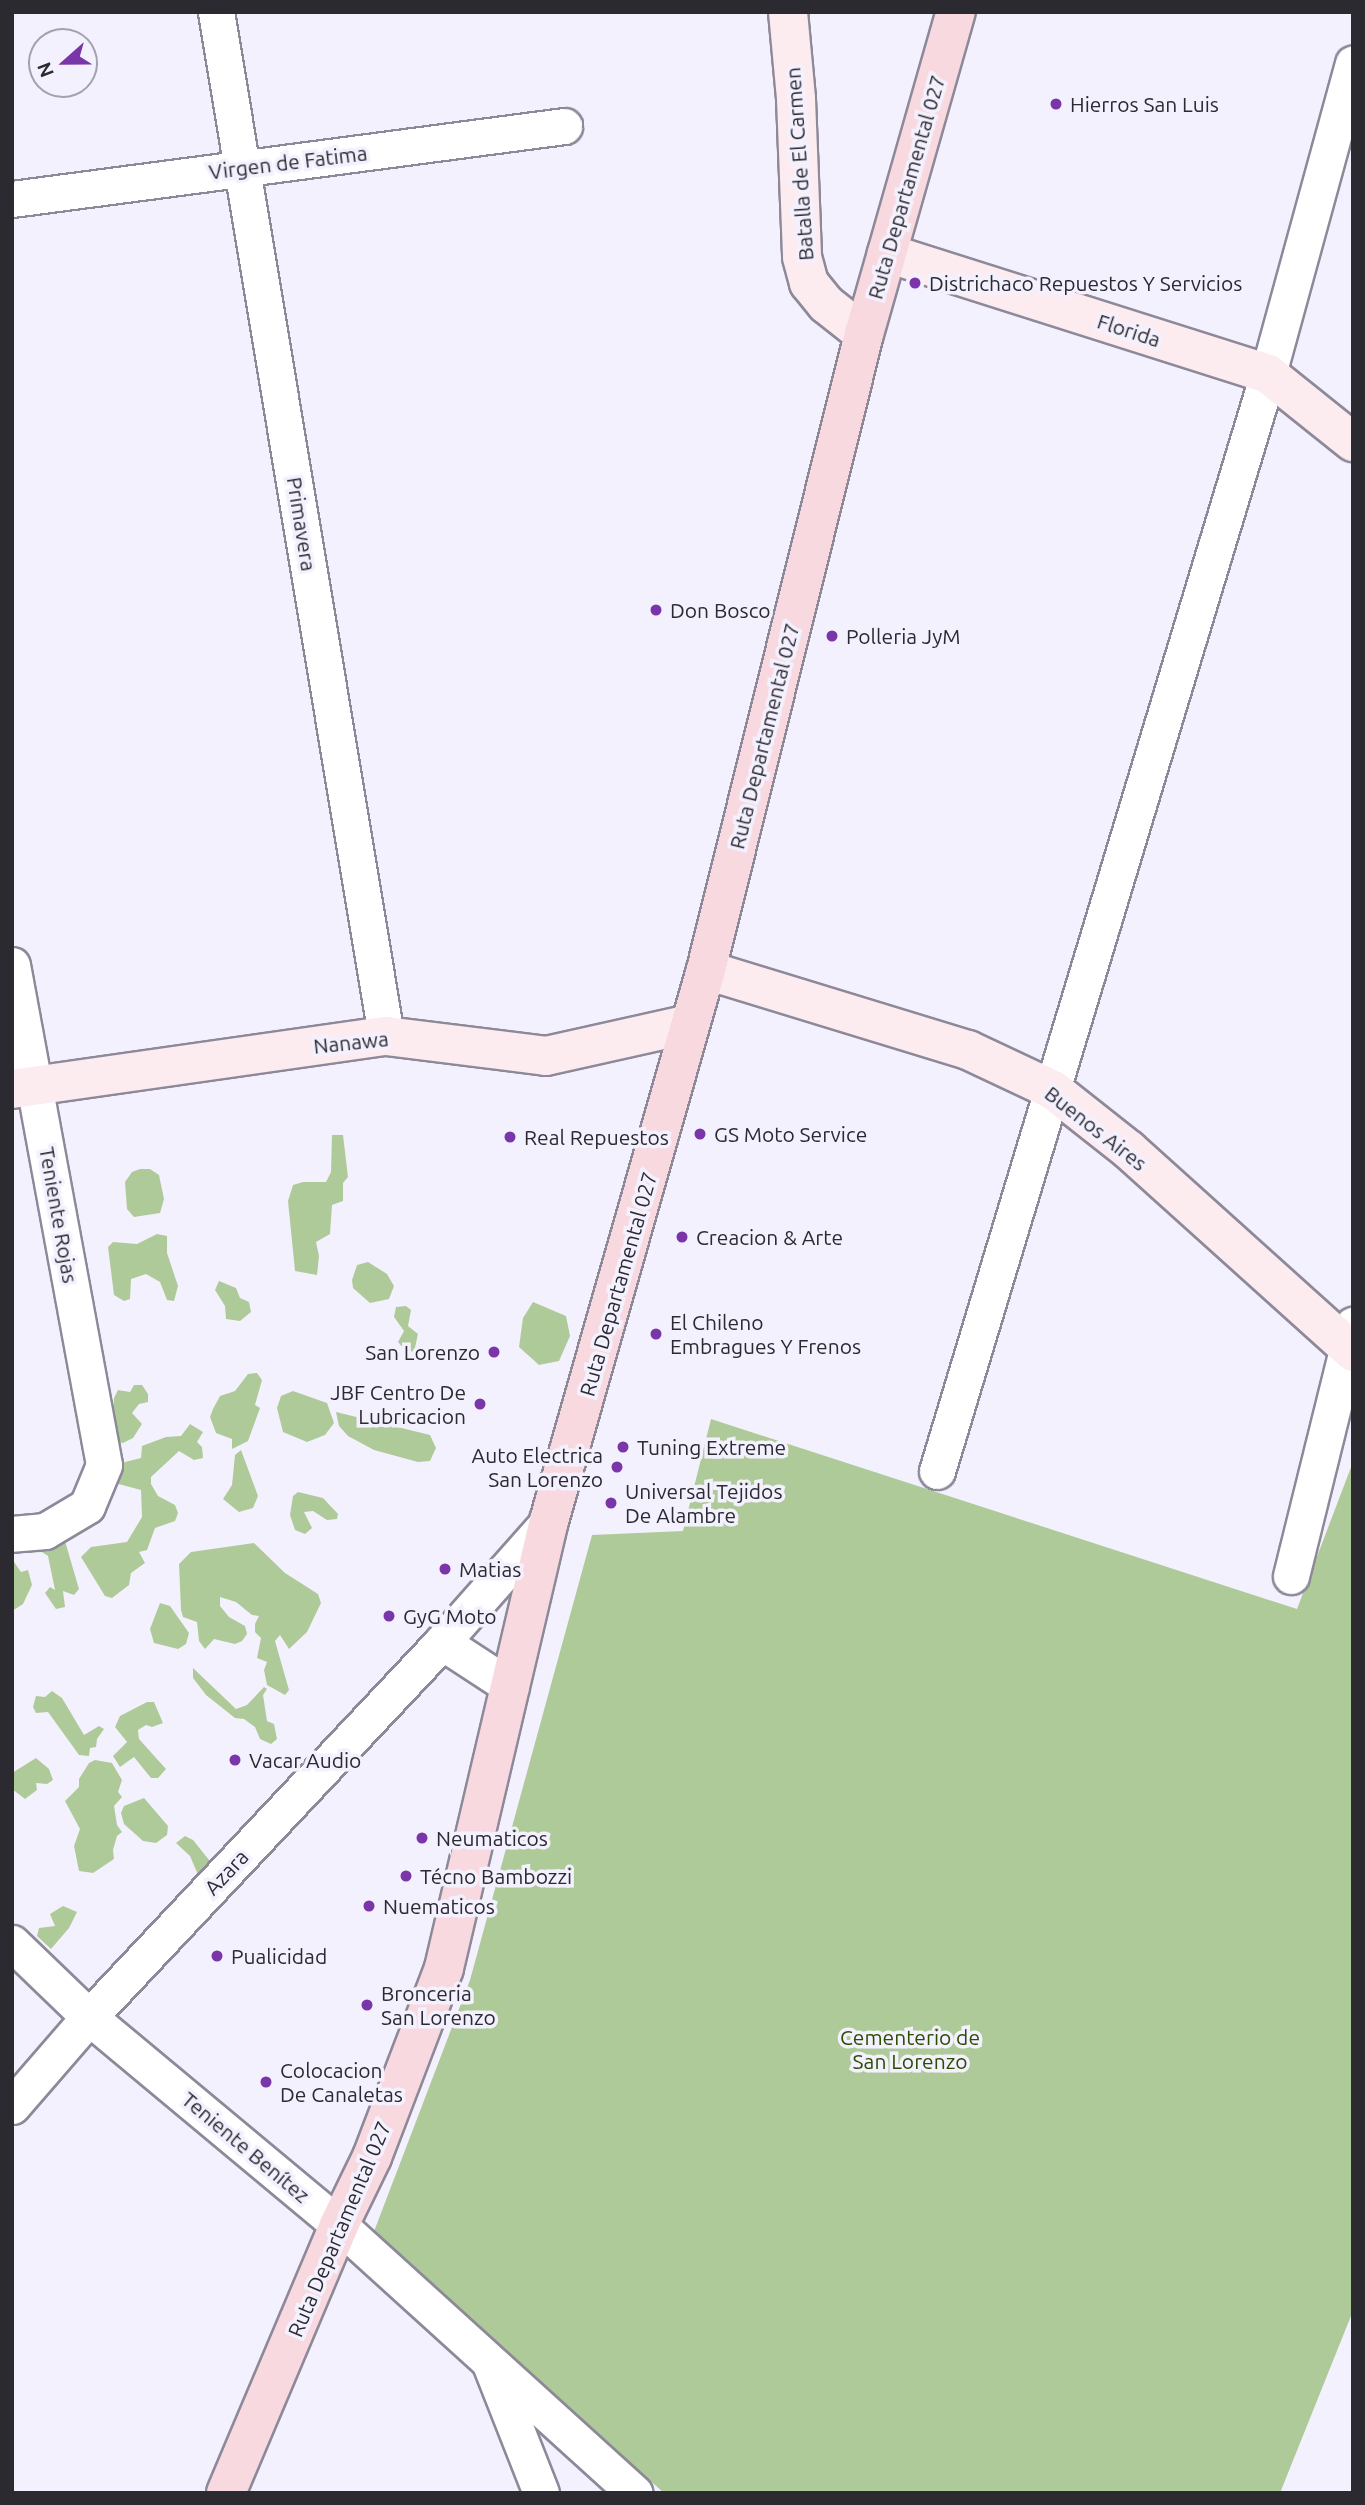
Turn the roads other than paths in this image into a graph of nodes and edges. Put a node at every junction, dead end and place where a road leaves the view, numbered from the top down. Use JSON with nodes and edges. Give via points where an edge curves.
{"nodes":[{"id":1,"x":216,"y":12,"type":"edge"},
{"id":2,"x":788,"y":12,"type":"edge"},
{"id":3,"x":956,"y":12,"type":"edge"},
{"id":4,"x":1353,"y":63,"type":"edge"},
{"id":5,"x":564,"y":126,"type":"dead end"},
{"id":6,"x":244,"y":167,"type":"junction"},
{"id":7,"x":12,"y":198,"type":"edge"},
{"id":8,"x":887,"y":253,"type":"junction"},
{"id":9,"x":864,"y":334,"type":"junction"},
{"id":10,"x":1268,"y":374,"type":"junction"},
{"id":11,"x":1353,"y":442,"type":"edge"},
{"id":12,"x":12,"y":965,"type":"edge"},
{"id":13,"x":706,"y":970,"type":"junction"},
{"id":14,"x":689,"y":1024,"type":"junction"},
{"id":15,"x":386,"y":1036,"type":"junction"},
{"id":16,"x":24,"y":1087,"type":"edge"},
{"id":17,"x":1053,"y":1090,"type":"junction"},
{"id":18,"x":1351,"y":1341,"type":"edge"},
{"id":19,"x":937,"y":1471,"type":"dead end"},
{"id":20,"x":549,"y":1521,"type":"junction"},
{"id":21,"x":12,"y":1534,"type":"edge"},
{"id":22,"x":1291,"y":1576,"type":"dead end"},
{"id":23,"x":442,"y":1642,"type":"junction"},
{"id":24,"x":511,"y":1687,"type":"junction"},
{"id":25,"x":12,"y":1943,"type":"edge"},
{"id":26,"x":89,"y":2017,"type":"junction"},
{"id":27,"x":12,"y":2106,"type":"edge"},
{"id":28,"x":339,"y":2225,"type":"junction"},
{"id":29,"x":486,"y":2356,"type":"junction"},
{"id":30,"x":226,"y":2493,"type":"edge"},
{"id":31,"x":541,"y":2493,"type":"edge"},
{"id":32,"x":635,"y":2493,"type":"edge"}],
"edges":[{"from":1,"to":6,"type":"street","name":"Primavera"},
{"from":2,"to":9,"type":"street","name":"Batalla de El Carmen","via":[[802,257],[809,283],[826,304]]},
{"from":3,"to":8,"type":"main road","name":"Ruta Departamental 027"},
{"from":4,"to":10,"type":"street"},
{"from":5,"to":6,"type":"street","name":"Virgen de Fatima"},
{"from":6,"to":7,"type":"street","name":"Virgen de Fatima"},
{"from":6,"to":15,"type":"street","name":"Primavera"},
{"from":8,"to":9,"type":"main road","name":"Ruta Departamental 027"},
{"from":8,"to":10,"type":"street","name":"Florida"},
{"from":9,"to":13,"type":"main road","name":"Ruta Departamental 027"},
{"from":10,"to":11,"type":"street","name":"Florida"},
{"from":10,"to":17,"type":"street"},
{"from":12,"to":16,"type":"street","name":"Teniente Rojas"},
{"from":13,"to":14,"type":"main road","name":"Ruta Departamental 027"},
{"from":13,"to":17,"type":"street","name":"Buenos Aires","via":[[968,1050]]},
{"from":14,"to":15,"type":"street","name":"Nanawa","via":[[546,1056]]},
{"from":14,"to":20,"type":"main road","name":"Ruta Departamental 027"},
{"from":15,"to":16,"type":"street","name":"Nanawa"},
{"from":16,"to":21,"type":"street","name":"Teniente Rojas","via":[[104,1465],[87,1506],[45,1531]]},
{"from":17,"to":18,"type":"street","name":"Buenos Aires"},
{"from":17,"to":19,"type":"street"},
{"from":18,"to":22,"type":"street"},
{"from":20,"to":23,"type":"street","name":"Azara"},
{"from":20,"to":24,"type":"main road","name":"Ruta Departamental 027"},
{"from":23,"to":24,"type":"street"},
{"from":23,"to":26,"type":"street","name":"Azara"},
{"from":24,"to":28,"type":"main road","name":"Ruta Departamental 027","via":[[444,1968],[372,2157]]},
{"from":25,"to":26,"type":"street","name":"Teniente Benítez"},
{"from":26,"to":27,"type":"street","name":"Azara"},
{"from":26,"to":28,"type":"street","name":"Teniente Benítez"},
{"from":28,"to":29,"type":"street","name":"Teniente Benítez"},
{"from":28,"to":30,"type":"main road","name":"Ruta Departamental 027"},
{"from":29,"to":31,"type":"street"},
{"from":29,"to":32,"type":"street","name":"Teniente Benítez"}]}
